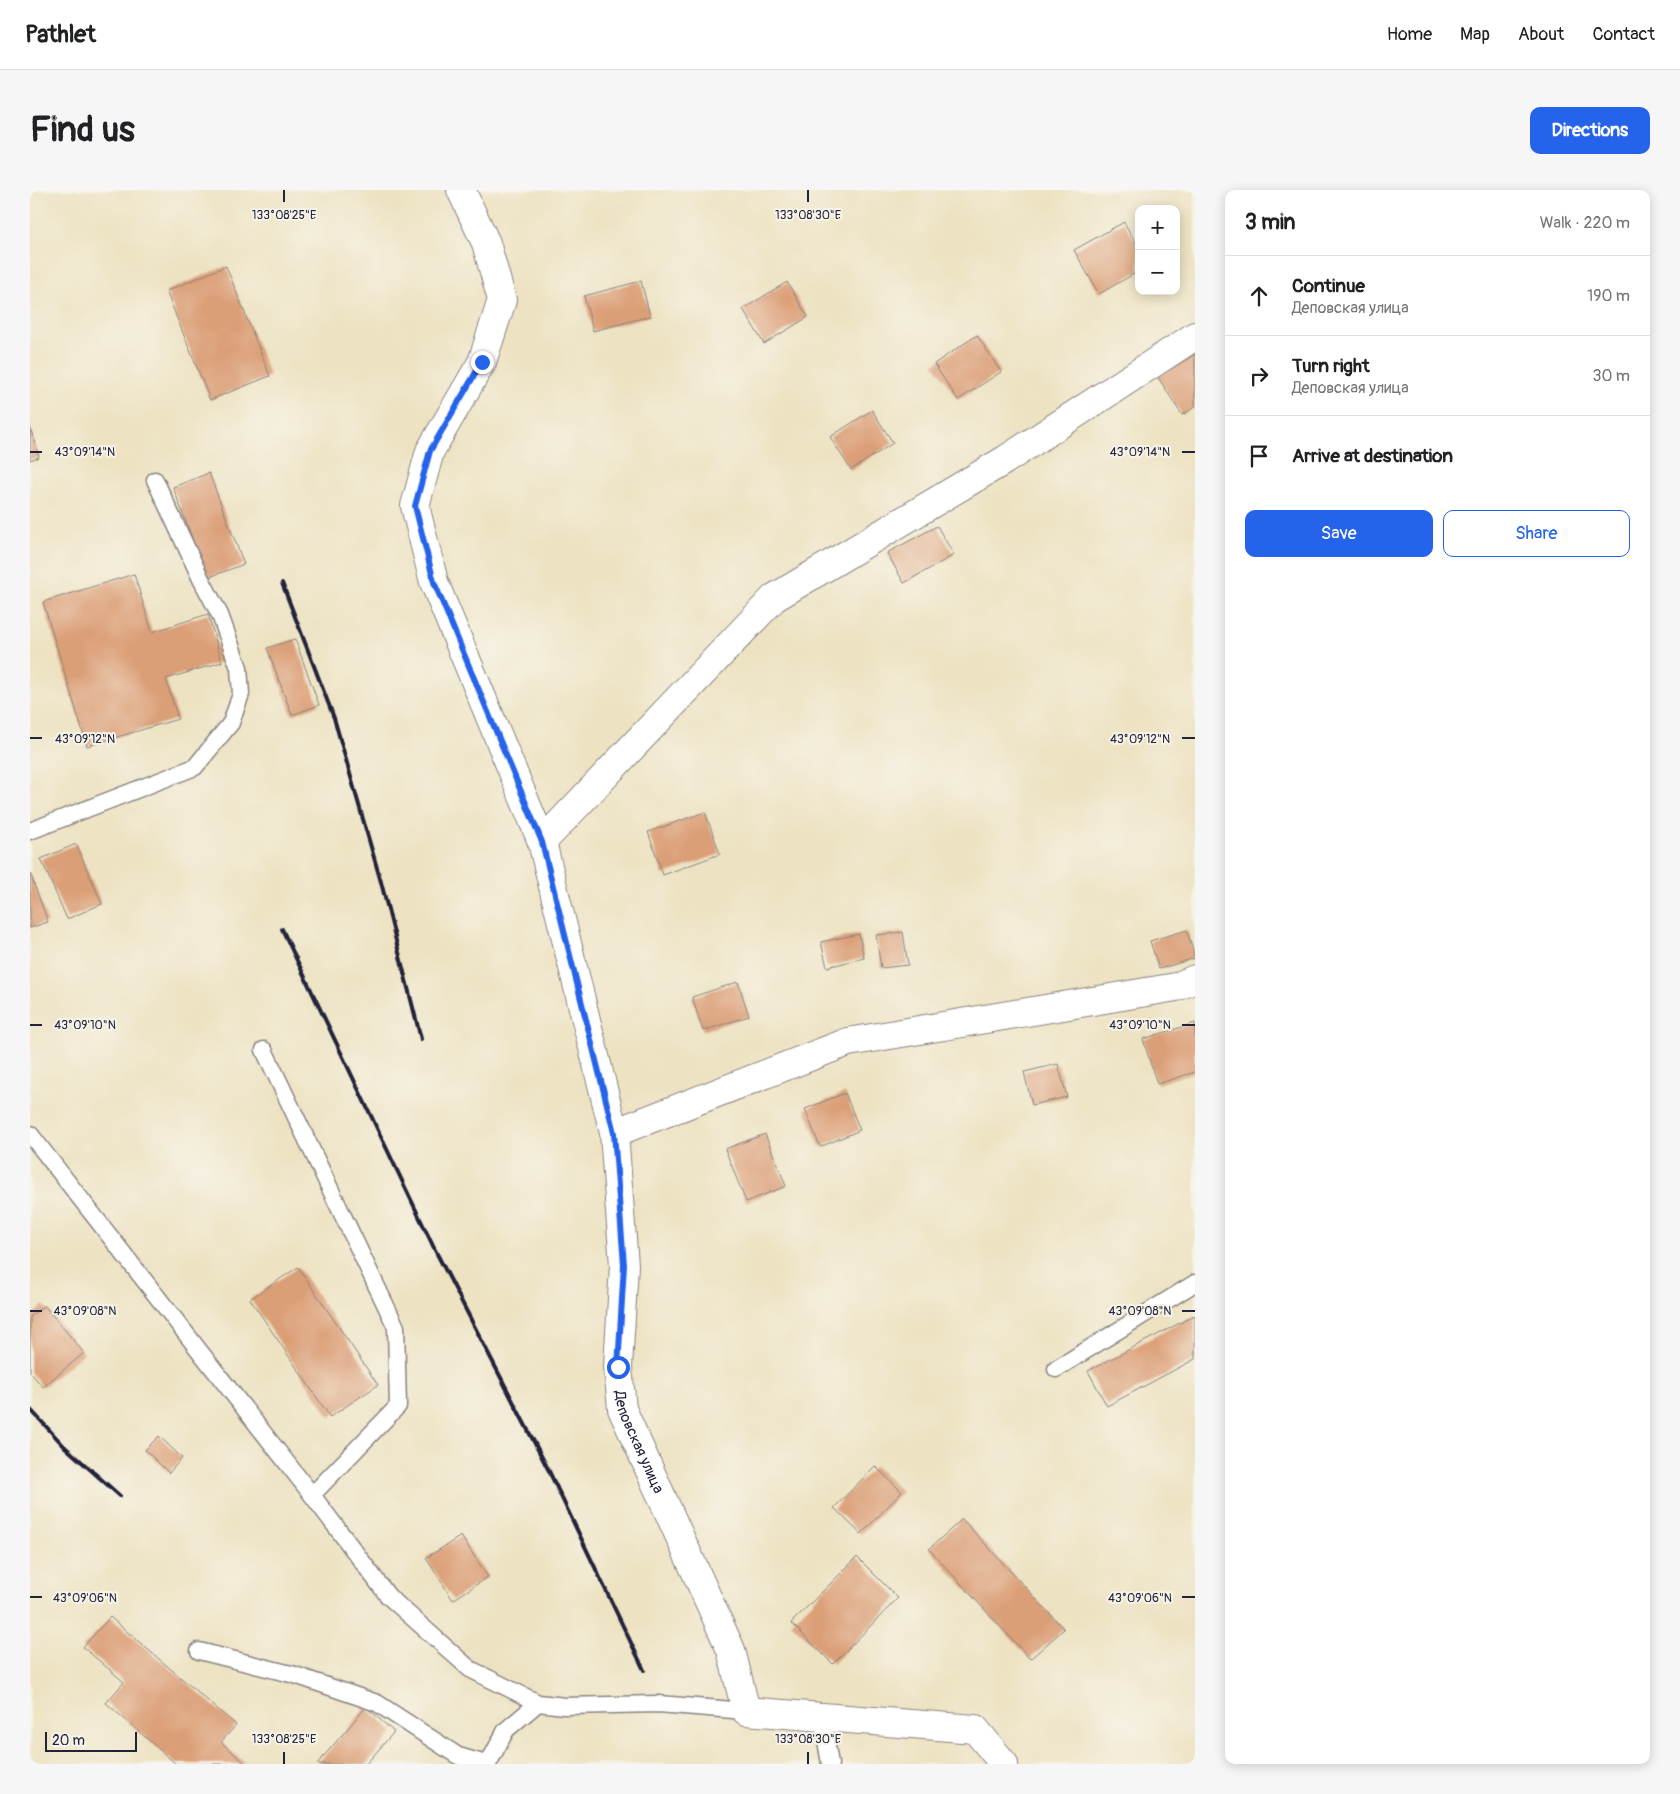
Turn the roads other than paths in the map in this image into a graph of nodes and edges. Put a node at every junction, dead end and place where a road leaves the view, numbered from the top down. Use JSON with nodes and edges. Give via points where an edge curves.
{"nodes":[{"id":1,"x":461,"y":190,"type":"edge"},
{"id":2,"x":1195,"y":336,"type":"edge"},
{"id":3,"x":155,"y":480,"type":"dead end"},
{"id":4,"x":30,"y":831,"type":"edge"},
{"id":5,"x":542,"y":842,"type":"junction"},
{"id":6,"x":1195,"y":978,"type":"edge"},
{"id":7,"x":264,"y":1050,"type":"dead end"},
{"id":8,"x":614,"y":1133,"type":"junction"},
{"id":9,"x":30,"y":1134,"type":"edge"},
{"id":10,"x":1195,"y":1283,"type":"edge"},
{"id":11,"x":1056,"y":1369,"type":"dead end"},
{"id":12,"x":312,"y":1496,"type":"junction"},
{"id":13,"x":199,"y":1651,"type":"dead end"},
{"id":14,"x":538,"y":1703,"type":"junction"},
{"id":15,"x":746,"y":1711,"type":"junction"},
{"id":16,"x":822,"y":1717,"type":"junction"},
{"id":17,"x":487,"y":1764,"type":"edge"},
{"id":18,"x":830,"y":1764,"type":"edge"},
{"id":19,"x":1004,"y":1764,"type":"edge"}],
"edges":[{"from":1,"to":5,"type":"street","name":"Деповская улица","via":[[486,243],[502,300],[482,362],[430,451],[415,506],[434,582]]},
{"from":2,"to":5,"type":"street","via":[[1005,460],[774,598]]},
{"from":3,"to":4,"type":"lane","via":[[220,615],[240,668],[241,694],[231,724],[195,767]]},
{"from":5,"to":8,"type":"street","name":"Деповская улица"},
{"from":6,"to":8,"type":"street","via":[[1176,987],[848,1042]]},
{"from":7,"to":12,"type":"lane","via":[[396,1327],[398,1406]]},
{"from":8,"to":15,"type":"street","name":"Деповская улица","via":[[624,1265],[618,1367],[622,1409],[731,1650]]},
{"from":9,"to":12,"type":"lane"},
{"from":10,"to":11,"type":"lane"},
{"from":12,"to":14,"type":"lane","via":[[388,1596],[470,1669]]},
{"from":13,"to":17,"type":"lane","via":[[295,1675],[377,1703],[458,1756]]},
{"from":14,"to":15,"type":"lane","via":[[566,1706],[658,1704]]},
{"from":14,"to":17,"type":"lane","via":[[506,1730]]},
{"from":15,"to":16,"type":"street"},
{"from":16,"to":18,"type":"lane"},
{"from":16,"to":19,"type":"street","via":[[975,1729]]}]}
